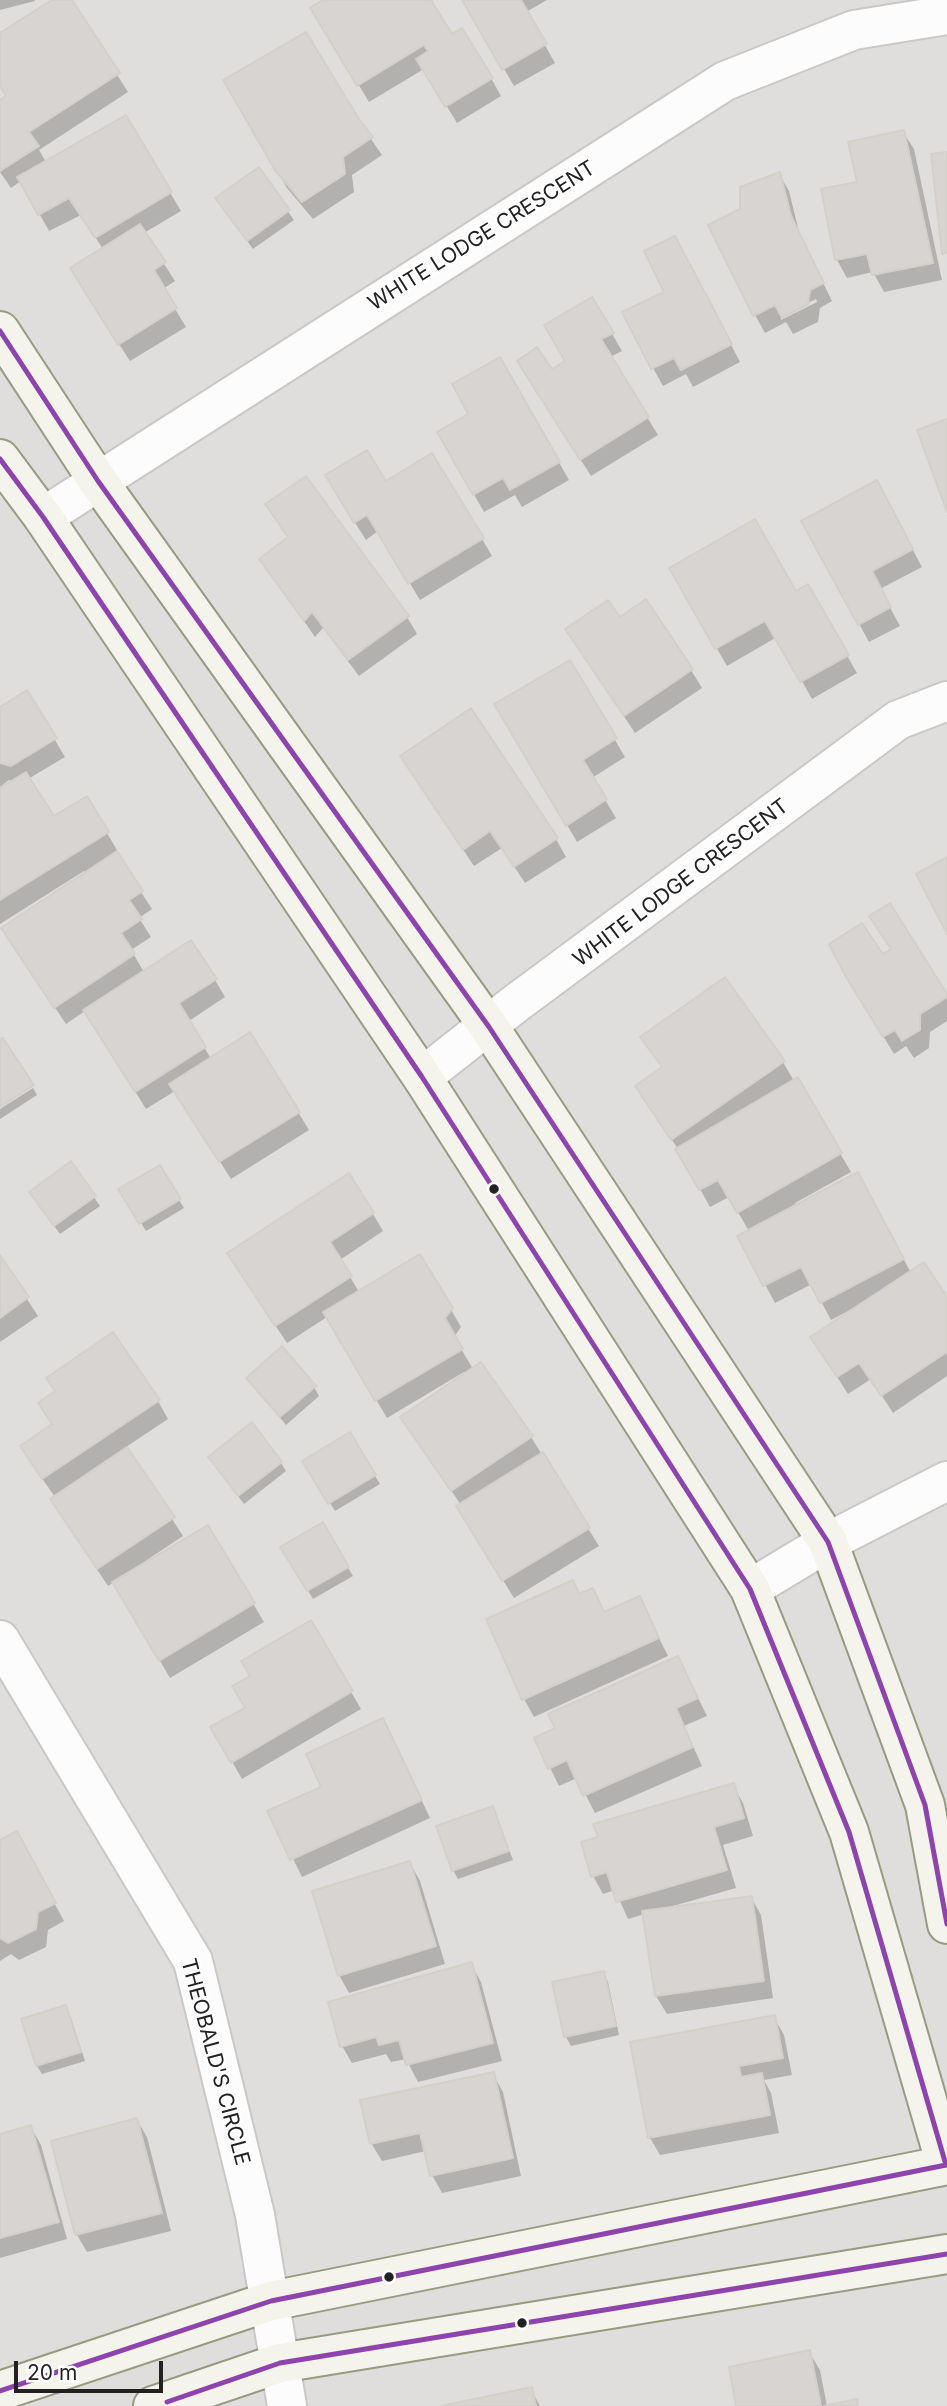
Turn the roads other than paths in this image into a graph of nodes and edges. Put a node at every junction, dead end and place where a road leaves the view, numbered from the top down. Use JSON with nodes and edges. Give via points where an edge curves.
{"nodes":[{"id":1,"x":947,"y":15,"type":"edge"},
{"id":2,"x":0,"y":331,"type":"edge"},
{"id":3,"x":0,"y":459,"type":"edge"},
{"id":4,"x":98,"y":481,"type":"junction"},
{"id":5,"x":43,"y":517,"type":"junction"},
{"id":6,"x":947,"y":701,"type":"edge"},
{"id":7,"x":489,"y":1027,"type":"junction"},
{"id":8,"x":422,"y":1077,"type":"junction"},
{"id":9,"x":947,"y":1481,"type":"edge"},
{"id":10,"x":828,"y":1542,"type":"junction"},
{"id":11,"x":750,"y":1589,"type":"junction"},
{"id":12,"x":0,"y":1640,"type":"edge"},
{"id":13,"x":947,"y":1924,"type":"edge"},
{"id":14,"x":947,"y":2165,"type":"edge"},
{"id":15,"x":947,"y":2254,"type":"edge"},
{"id":16,"x":271,"y":2301,"type":"junction"},
{"id":17,"x":280,"y":2363,"type":"junction"},
{"id":18,"x":0,"y":2391,"type":"edge"},
{"id":19,"x":153,"y":2406,"type":"edge"},
{"id":20,"x":288,"y":2406,"type":"edge"}],
"edges":[{"from":1,"to":4,"type":"street","name":"WHITE LODGE CRESCENT","via":[[854,30],[725,81]]},
{"from":2,"to":4,"type":"street"},
{"from":3,"to":5,"type":"street"},
{"from":4,"to":5,"type":"street","name":"WHITE LODGE CRESCENT"},
{"from":4,"to":7,"type":"street"},
{"from":5,"to":8,"type":"street"},
{"from":6,"to":7,"type":"street","name":"WHITE LODGE CRESCENT","via":[[898,720]]},
{"from":7,"to":8,"type":"street","name":"WHITE LODGE CRESCENT"},
{"from":7,"to":10,"type":"street"},
{"from":8,"to":11,"type":"street"},
{"from":9,"to":10,"type":"street"},
{"from":10,"to":11,"type":"street"},
{"from":10,"to":13,"type":"street","via":[[925,1805]]},
{"from":11,"to":14,"type":"street","via":[[849,1832]]},
{"from":12,"to":16,"type":"street","name":"THEOBALD'S CIRCLE","via":[[193,1961],[255,2215]]},
{"from":14,"to":16,"type":"street"},
{"from":15,"to":17,"type":"street"},
{"from":16,"to":17,"type":"street","name":"THEOBALD'S CIRCLE"},
{"from":16,"to":18,"type":"street"},
{"from":17,"to":19,"type":"street"},
{"from":17,"to":20,"type":"street","name":"THEOBALD'S CIRCLE"}]}
